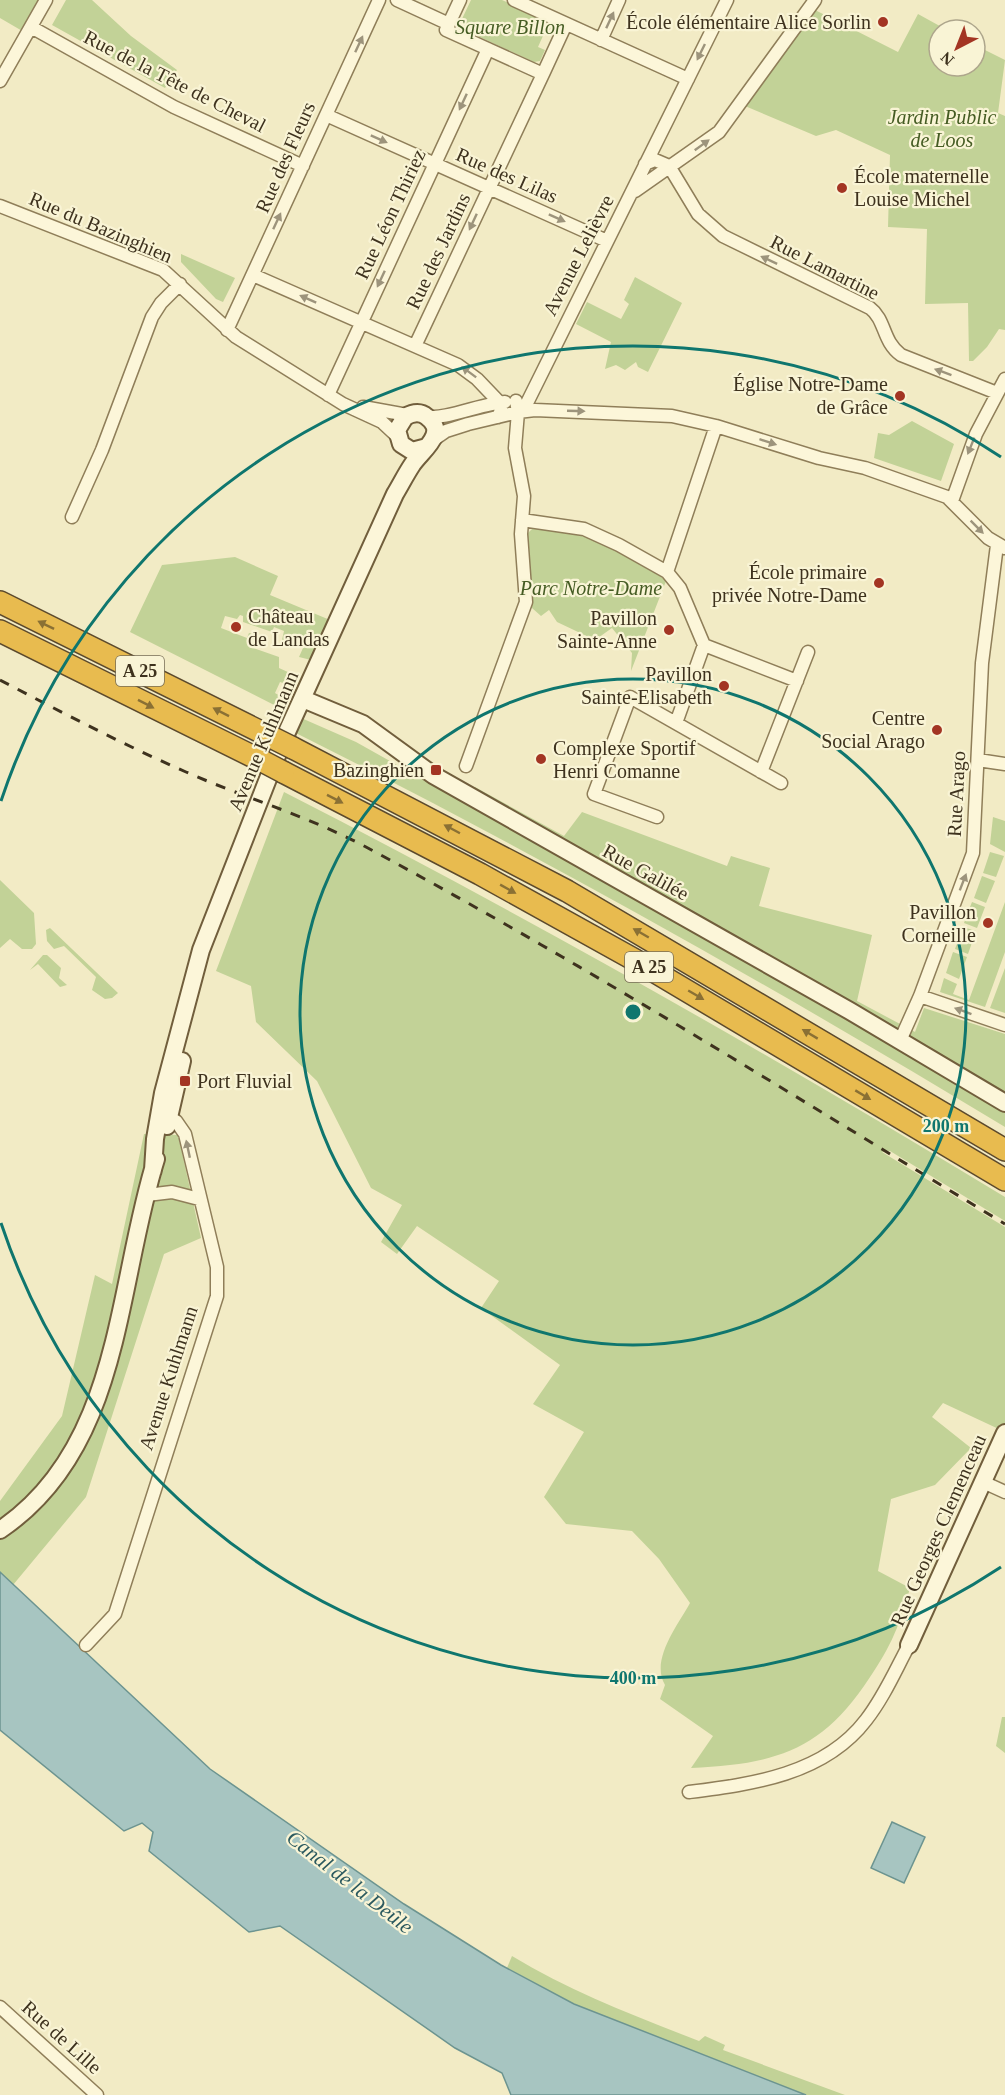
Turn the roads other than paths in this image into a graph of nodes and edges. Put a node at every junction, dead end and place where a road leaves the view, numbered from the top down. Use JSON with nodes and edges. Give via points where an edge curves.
{"nodes":[{"id":1,"x":46,"y":0,"type":"edge"},
{"id":2,"x":379,"y":0,"type":"edge"},
{"id":3,"x":396,"y":0,"type":"edge"},
{"id":4,"x":460,"y":0,"type":"edge"},
{"id":5,"x":514,"y":0,"type":"edge"},
{"id":6,"x":620,"y":0,"type":"edge"},
{"id":7,"x":727,"y":0,"type":"edge"},
{"id":8,"x":815,"y":0,"type":"edge"},
{"id":9,"x":449,"y":24,"type":"junction"},
{"id":10,"x":566,"y":24,"type":"junction"},
{"id":11,"x":31,"y":27,"type":"junction"},
{"id":12,"x":601,"y":40,"type":"junction"},
{"id":13,"x":488,"y":49,"type":"junction"},
{"id":14,"x":543,"y":74,"type":"junction"},
{"id":15,"x":688,"y":79,"type":"junction"},
{"id":16,"x":0,"y":81,"type":"edge"},
{"id":17,"x":326,"y":115,"type":"junction"},
{"id":18,"x":661,"y":131,"type":"junction"},
{"id":19,"x":674,"y":163,"type":"junction"},
{"id":20,"x":435,"y":164,"type":"junction"},
{"id":21,"x":645,"y":164,"type":"junction"},
{"id":22,"x":303,"y":166,"type":"junction"},
{"id":23,"x":489,"y":188,"type":"junction"},
{"id":24,"x":0,"y":206,"type":"edge"},
{"id":25,"x":624,"y":206,"type":"junction"},
{"id":26,"x":607,"y":241,"type":"junction"},
{"id":27,"x":253,"y":275,"type":"junction"},
{"id":28,"x":180,"y":284,"type":"junction"},
{"id":29,"x":361,"y":322,"type":"junction"},
{"id":30,"x":227,"y":330,"type":"junction"},
{"id":31,"x":415,"y":346,"type":"junction"},
{"id":32,"x":1005,"y":379,"type":"edge"},
{"id":33,"x":997,"y":393,"type":"junction"},
{"id":34,"x":328,"y":395,"type":"junction"},
{"id":35,"x":499,"y":402,"type":"junction"},
{"id":36,"x":517,"y":407,"type":"junction"},
{"id":37,"x":407,"y":415,"type":"junction"},
{"id":38,"x":426,"y":416,"type":"junction"},
{"id":39,"x":498,"y":417,"type":"junction"},
{"id":40,"x":716,"y":426,"type":"junction"},
{"id":41,"x":399,"y":440,"type":"junction"},
{"id":42,"x":430,"y":444,"type":"junction"},
{"id":43,"x":395,"y":494,"type":"junction"},
{"id":44,"x":952,"y":501,"type":"junction"},
{"id":45,"x":72,"y":517,"type":"dead end"},
{"id":46,"x":522,"y":520,"type":"junction"},
{"id":47,"x":1001,"y":546,"type":"edge"},
{"id":48,"x":667,"y":572,"type":"junction"},
{"id":49,"x":0,"y":602,"type":"edge"},
{"id":50,"x":0,"y":631,"type":"edge"},
{"id":51,"x":704,"y":645,"type":"junction"},
{"id":52,"x":808,"y":652,"type":"dead end"},
{"id":53,"x":796,"y":681,"type":"junction"},
{"id":54,"x":301,"y":703,"type":"junction"},
{"id":55,"x":676,"y":723,"type":"junction"},
{"id":56,"x":285,"y":739,"type":"junction"},
{"id":57,"x":978,"y":760,"type":"junction"},
{"id":58,"x":1005,"y":764,"type":"edge"},
{"id":59,"x":466,"y":766,"type":"dead end"},
{"id":60,"x":761,"y":772,"type":"junction"},
{"id":61,"x":781,"y":783,"type":"dead end"},
{"id":62,"x":657,"y":817,"type":"dead end"},
{"id":63,"x":920,"y":996,"type":"junction"},
{"id":64,"x":850,"y":1011,"type":"junction"},
{"id":65,"x":1005,"y":1025,"type":"edge"},
{"id":66,"x":903,"y":1034,"type":"junction"},
{"id":67,"x":1005,"y":1096,"type":"edge"},
{"id":68,"x":1005,"y":1103,"type":"edge"},
{"id":69,"x":163,"y":1118,"type":"junction"},
{"id":70,"x":1005,"y":1150,"type":"edge"},
{"id":71,"x":1005,"y":1180,"type":"edge"},
{"id":72,"x":147,"y":1194,"type":"junction"},
{"id":73,"x":199,"y":1199,"type":"junction"},
{"id":74,"x":1005,"y":1433,"type":"edge"},
{"id":75,"x":983,"y":1482,"type":"junction"},
{"id":76,"x":1005,"y":1492,"type":"edge"},
{"id":77,"x":0,"y":1530,"type":"edge"},
{"id":78,"x":86,"y":1645,"type":"dead end"},
{"id":79,"x":909,"y":1645,"type":"joint"},
{"id":80,"x":689,"y":1792,"type":"dead end"},
{"id":81,"x":0,"y":2007,"type":"edge"},
{"id":82,"x":97,"y":2095,"type":"edge"}],
"edges":[{"from":1,"to":11,"type":"street"},
{"from":17,"to":2,"type":"street","name":"Rue des Fleurs","one_way":true},
{"from":3,"to":9,"type":"street"},
{"from":4,"to":9,"type":"street"},
{"from":5,"to":10,"type":"street"},
{"from":12,"to":6,"type":"street","one_way":true},
{"from":7,"to":15,"type":"street","name":"Avenue Lelièvre","one_way":true},
{"from":19,"to":8,"type":"street","one_way":true,"via":[[725,125]]},
{"from":9,"to":13,"type":"street","via":[[446,30]]},
{"from":10,"to":12,"type":"street"},
{"from":10,"to":14,"type":"street"},
{"from":11,"to":16,"type":"street"},
{"from":11,"to":22,"type":"street","name":"Rue de la Tête de Cheval","via":[[180,111]]},
{"from":12,"to":15,"type":"street"},
{"from":13,"to":14,"type":"street"},
{"from":13,"to":20,"type":"street","name":"Rue Léon Thiriez","one_way":true},
{"from":14,"to":23,"type":"street","name":"Rue des Jardins"},
{"from":15,"to":18,"type":"street","name":"Avenue Lelièvre"},
{"from":17,"to":20,"type":"street","name":"Rue des Lilas","one_way":true},
{"from":17,"to":22,"type":"street","name":"Rue des Fleurs"},
{"from":18,"to":19,"type":"street","via":[[662,149]]},
{"from":18,"to":21,"type":"street","name":"Avenue Lelièvre"},
{"from":19,"to":21,"type":"street","via":[[655,160]]},
{"from":19,"to":25,"type":"street","via":[[643,183]]},
{"from":33,"to":19,"type":"street","name":"Rue Lamartine","one_way":true,"via":[[908,359],[889,344],[877,313],[870,308],[723,236],[698,214]]},
{"from":20,"to":23,"type":"street","name":"Rue des Lilas"},
{"from":20,"to":29,"type":"street","name":"Rue Léon Thiriez","one_way":true},
{"from":21,"to":25,"type":"street","name":"Avenue Lelièvre"},
{"from":27,"to":22,"type":"street","name":"Rue des Fleurs","one_way":true},
{"from":23,"to":26,"type":"street","name":"Rue des Lilas","one_way":true},
{"from":23,"to":31,"type":"street","name":"Rue des Jardins","one_way":true},
{"from":24,"to":28,"type":"street","name":"Rue du Bazinghien","via":[[149,263]]},
{"from":25,"to":26,"type":"street","name":"Avenue Lelièvre"},
{"from":26,"to":36,"type":"street","name":"Avenue Lelièvre","via":[[525,407]]},
{"from":29,"to":27,"type":"street","one_way":true},
{"from":27,"to":30,"type":"street","name":"Rue des Fleurs"},
{"from":28,"to":30,"type":"street","name":"Rue du Bazinghien"},
{"from":28,"to":45,"type":"street","via":[[152,316],[102,450]]},
{"from":29,"to":31,"type":"street"},
{"from":29,"to":34,"type":"street","name":"Rue Léon Thiriez"},
{"from":30,"to":34,"type":"street","name":"Rue du Bazinghien"},
{"from":35,"to":31,"type":"street","one_way":true,"via":[[468,371]]},
{"from":32,"to":33,"type":"street"},
{"from":33,"to":44,"type":"street","one_way":true,"via":[[976,434]]},
{"from":34,"to":37,"type":"street","name":"Rue du Bazinghien","via":[[362,407]]},
{"from":34,"to":41,"type":"street","name":"Rue du Bazinghien","via":[[382,422]]},
{"from":35,"to":36,"type":"street"},
{"from":35,"to":38,"type":"street","via":[[436,418]]},
{"from":35,"to":39,"type":"street"},
{"from":36,"to":39,"type":"street"},
{"from":36,"to":40,"type":"street","one_way":true,"via":[[642,413]]},
{"from":36,"to":46,"type":"street","via":[[515,448],[523,488]]},
{"from":37,"to":38,"type":"street"},
{"from":37,"to":41,"type":"street","via":[[399,424]]},
{"from":38,"to":42,"type":"street","via":[[434,428]]},
{"from":39,"to":42,"type":"street","via":[[446,431]]},
{"from":40,"to":44,"type":"street","one_way":true,"via":[[865,468],[940,493]]},
{"from":40,"to":48,"type":"street"},
{"from":41,"to":42,"type":"street","via":[[412,451]]},
{"from":41,"to":43,"type":"street","name":"Avenue Kuhlmann","via":[[405,458]]},
{"from":42,"to":43,"type":"street","name":"Avenue Kuhlmann","via":[[413,463]]},
{"from":43,"to":54,"type":"street","name":"Avenue Kuhlmann"},
{"from":44,"to":47,"type":"street","one_way":true},
{"from":46,"to":48,"type":"street","via":[[584,529]]},
{"from":46,"to":59,"type":"street","via":[[526,602]]},
{"from":47,"to":57,"type":"street","name":"Rue Arago","via":[[982,663]]},
{"from":48,"to":51,"type":"street","via":[[680,588]]},
{"from":56,"to":49,"type":"highway","number":"A 25","one_way":true},
{"from":50,"to":71,"type":"highway","number":"A 25","one_way":true,"bridge":true,"via":[[480,874],[635,960]]},
{"from":51,"to":53,"type":"street"},
{"from":51,"to":55,"type":"street"},
{"from":52,"to":53,"type":"street"},
{"from":53,"to":60,"type":"street"},
{"from":54,"to":56,"type":"street","name":"Avenue Kuhlmann"},
{"from":54,"to":64,"type":"street","name":"Rue Galilée"},
{"from":55,"to":60,"type":"street"},
{"from":55,"to":62,"type":"street","via":[[630,697],[594,794]]},
{"from":56,"to":69,"type":"street","name":"Avenue Kuhlmann","via":[[219,908]]},
{"from":70,"to":56,"type":"highway","number":"A 25","one_way":true,"via":[[576,896]]},
{"from":57,"to":58,"type":"street"},
{"from":63,"to":57,"type":"street","name":"Rue Arago","one_way":true,"via":[[973,853]]},
{"from":60,"to":61,"type":"street"},
{"from":65,"to":63,"type":"street","one_way":true},
{"from":63,"to":66,"type":"street","name":"Rue Arago"},
{"from":64,"to":66,"type":"street","name":"Rue Galilée"},
{"from":64,"to":68,"type":"street","name":"Rue Galilée"},
{"from":66,"to":67,"type":"street","name":"Rue Galilée"},
{"from":69,"to":72,"type":"street","name":"Avenue Kuhlmann"},
{"from":73,"to":69,"type":"street","name":"Avenue Kuhlmann","one_way":true,"via":[[185,1134],[178,1123]]},
{"from":72,"to":73,"type":"street","via":[[172,1191]]},
{"from":72,"to":77,"type":"street","name":"Avenue Kuhlmann","via":[[93,1413],[61,1471],[19,1516]]},
{"from":73,"to":78,"type":"street","name":"Avenue Kuhlmann","via":[[217,1267],[219,1284],[213,1315],[114,1614]]},
{"from":74,"to":75,"type":"street","name":"Rue Georges Clemenceau"},
{"from":75,"to":76,"type":"street"},
{"from":75,"to":79,"type":"street","name":"Rue Georges Clemenceau"},
{"from":79,"to":80,"type":"street","via":[[872,1713],[836,1749],[787,1774]]},
{"from":81,"to":82,"type":"street","name":"Rue de Lille"}]}
